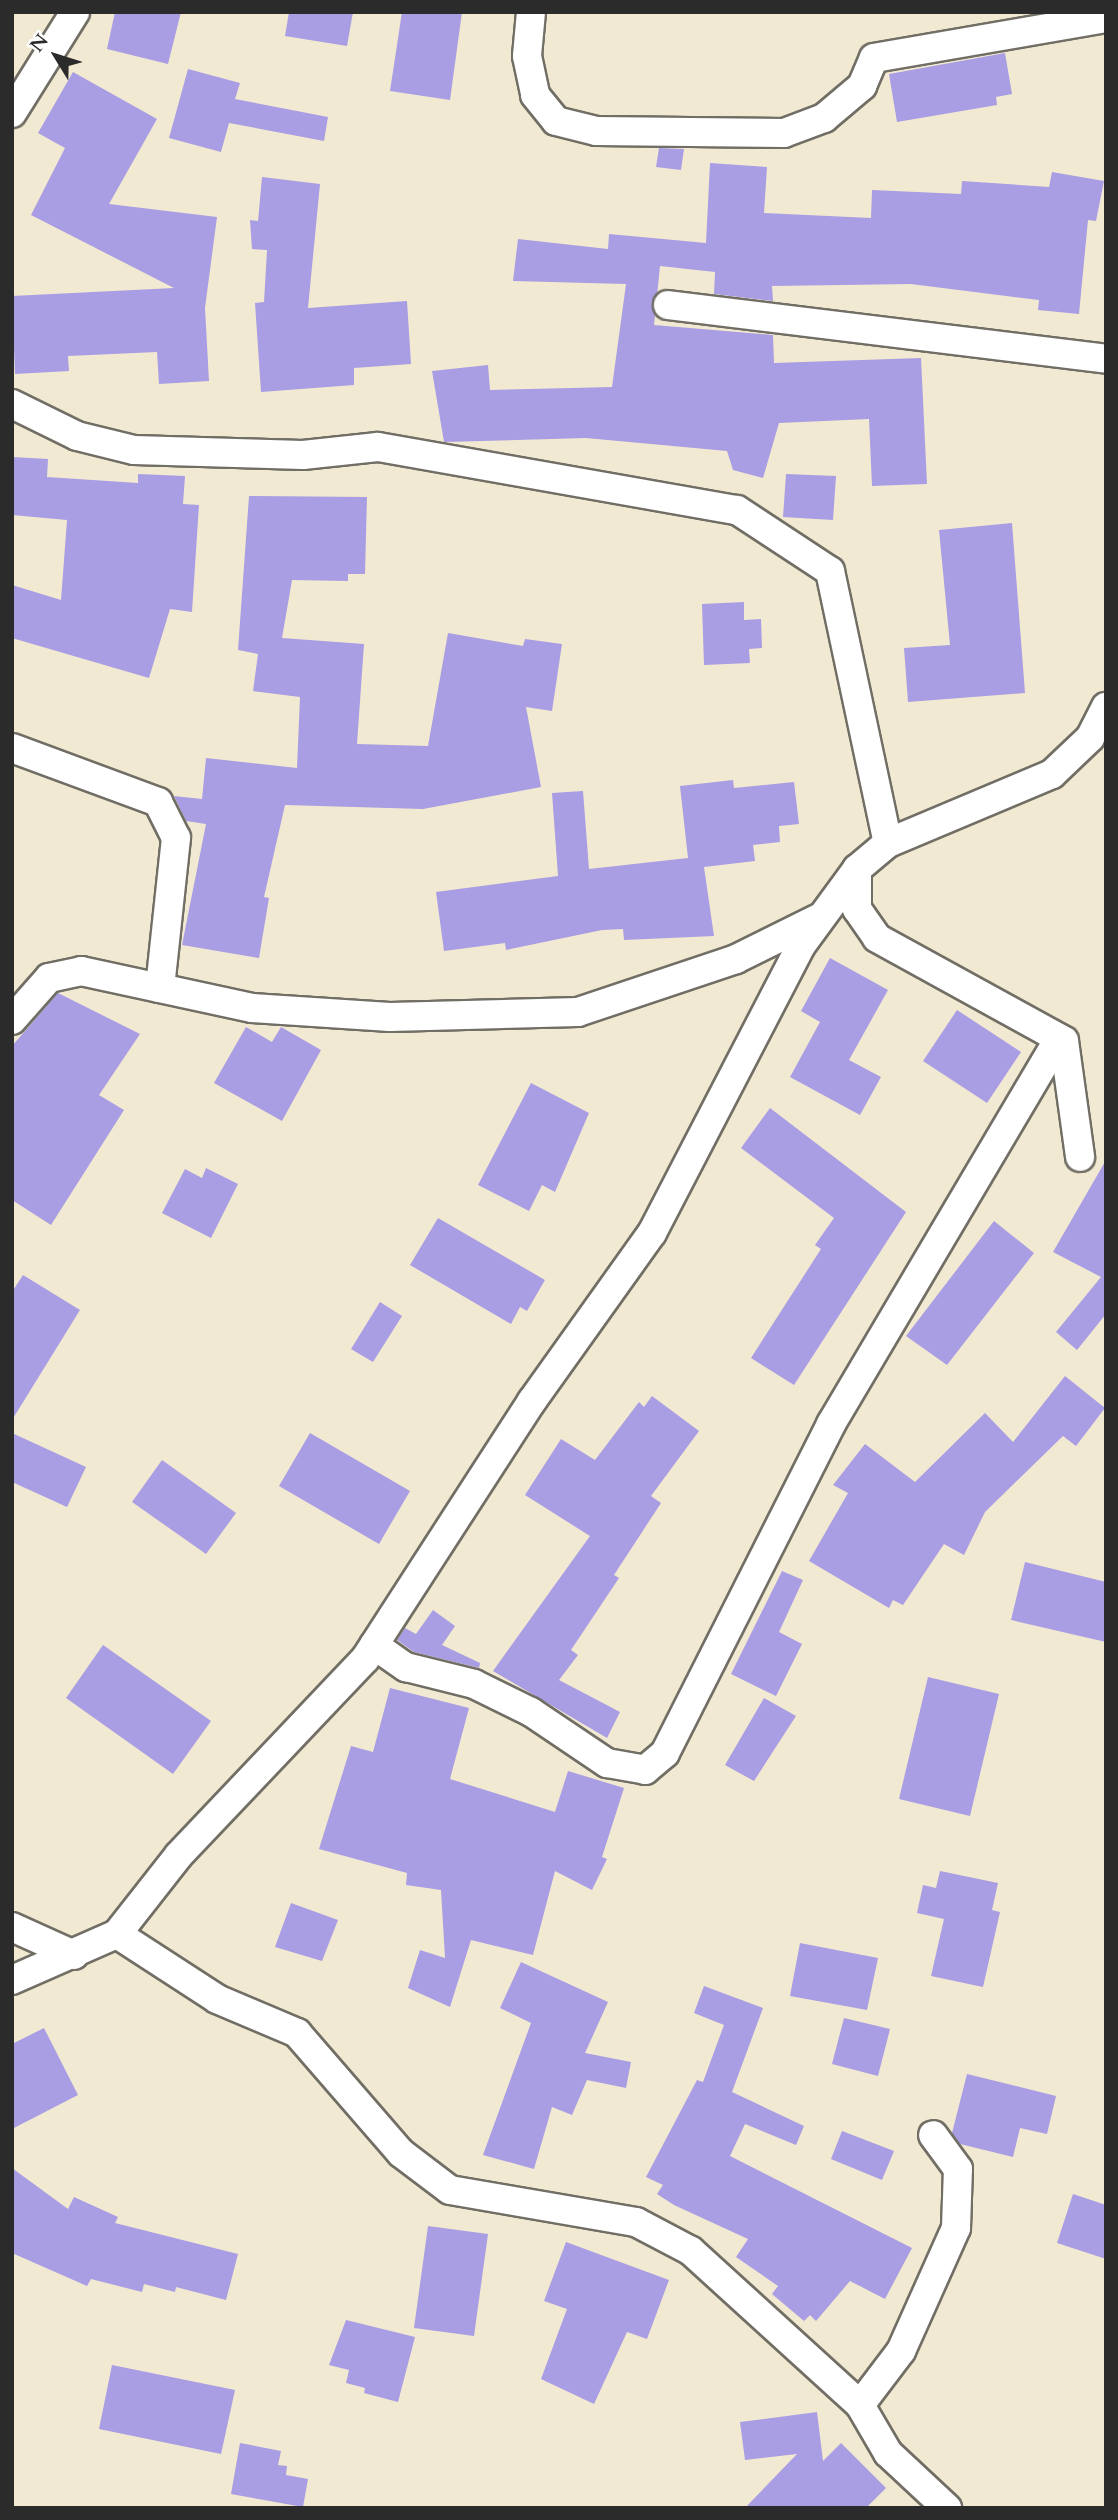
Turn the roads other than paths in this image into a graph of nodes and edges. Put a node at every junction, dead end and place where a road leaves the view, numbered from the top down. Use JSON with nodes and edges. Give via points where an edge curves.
{"nodes":[{"id":1,"x":75,"y":12,"type":"edge"},
{"id":2,"x":531,"y":12,"type":"edge"},
{"id":3,"x":1106,"y":18,"type":"edge"},
{"id":4,"x":12,"y":113,"type":"edge"},
{"id":5,"x":668,"y":305,"type":"dead end"},
{"id":6,"x":1106,"y":359,"type":"edge"},
{"id":7,"x":12,"y":404,"type":"edge"},
{"id":8,"x":1106,"y":707,"type":"edge"},
{"id":9,"x":12,"y":748,"type":"edge"},
{"id":10,"x":888,"y":843,"type":"junction"},
{"id":11,"x":857,"y":869,"type":"junction"},
{"id":12,"x":822,"y":916,"type":"junction"},
{"id":13,"x":160,"y":988,"type":"junction"},
{"id":14,"x":12,"y":1020,"type":"edge"},
{"id":15,"x":1059,"y":1038,"type":"junction"},
{"id":16,"x":1080,"y":1157,"type":"dead end"},
{"id":17,"x":374,"y":1645,"type":"junction"},
{"id":18,"x":12,"y":1927,"type":"edge"},
{"id":19,"x":117,"y":1934,"type":"junction"},
{"id":20,"x":74,"y":1955,"type":"junction"},
{"id":21,"x":12,"y":1980,"type":"edge"},
{"id":22,"x":933,"y":2135,"type":"dead end"},
{"id":23,"x":860,"y":2405,"type":"junction"},
{"id":24,"x":932,"y":2504,"type":"edge"}],
"edges":[{"from":1,"to":4,"type":"street"},
{"from":2,"to":3,"type":"street","via":[[527,57],[535,94],[556,121],[596,131],[784,133],[824,118],[862,86],[874,58]]},
{"from":5,"to":6,"type":"street"},
{"from":7,"to":10,"type":"street","via":[[77,436],[134,450],[303,455],[378,447],[737,510],[830,571]]},
{"from":8,"to":10,"type":"street","via":[[1090,738],[1052,774]]},
{"from":9,"to":13,"type":"street","via":[[158,802],[176,838]]},
{"from":10,"to":11,"type":"street"},
{"from":11,"to":12,"type":"street"},
{"from":11,"to":15,"type":"street","via":[[857,909],[877,938]]},
{"from":12,"to":13,"type":"street","via":[[736,959],[578,1012],[390,1017],[252,1008]]},
{"from":12,"to":17,"type":"street","via":[[800,947],[652,1233],[532,1401]]},
{"from":13,"to":14,"type":"street","via":[[81,971],[49,978]]},
{"from":15,"to":16,"type":"street","via":[[1071,1053]]},
{"from":15,"to":17,"type":"street","via":[[831,1424],[655,1762],[645,1770],[607,1763],[531,1712],[474,1684],[406,1667]]},
{"from":17,"to":19,"type":"street","via":[[179,1855]]},
{"from":18,"to":20,"type":"street"},
{"from":19,"to":20,"type":"street"},
{"from":19,"to":23,"type":"street","via":[[217,1999],[297,2033],[401,2153],[450,2190],[636,2222],[691,2251]]},
{"from":20,"to":21,"type":"street"},
{"from":22,"to":23,"type":"street","via":[[958,2169],[956,2228],[901,2351]]},
{"from":23,"to":24,"type":"street","via":[[888,2453]]}]}
